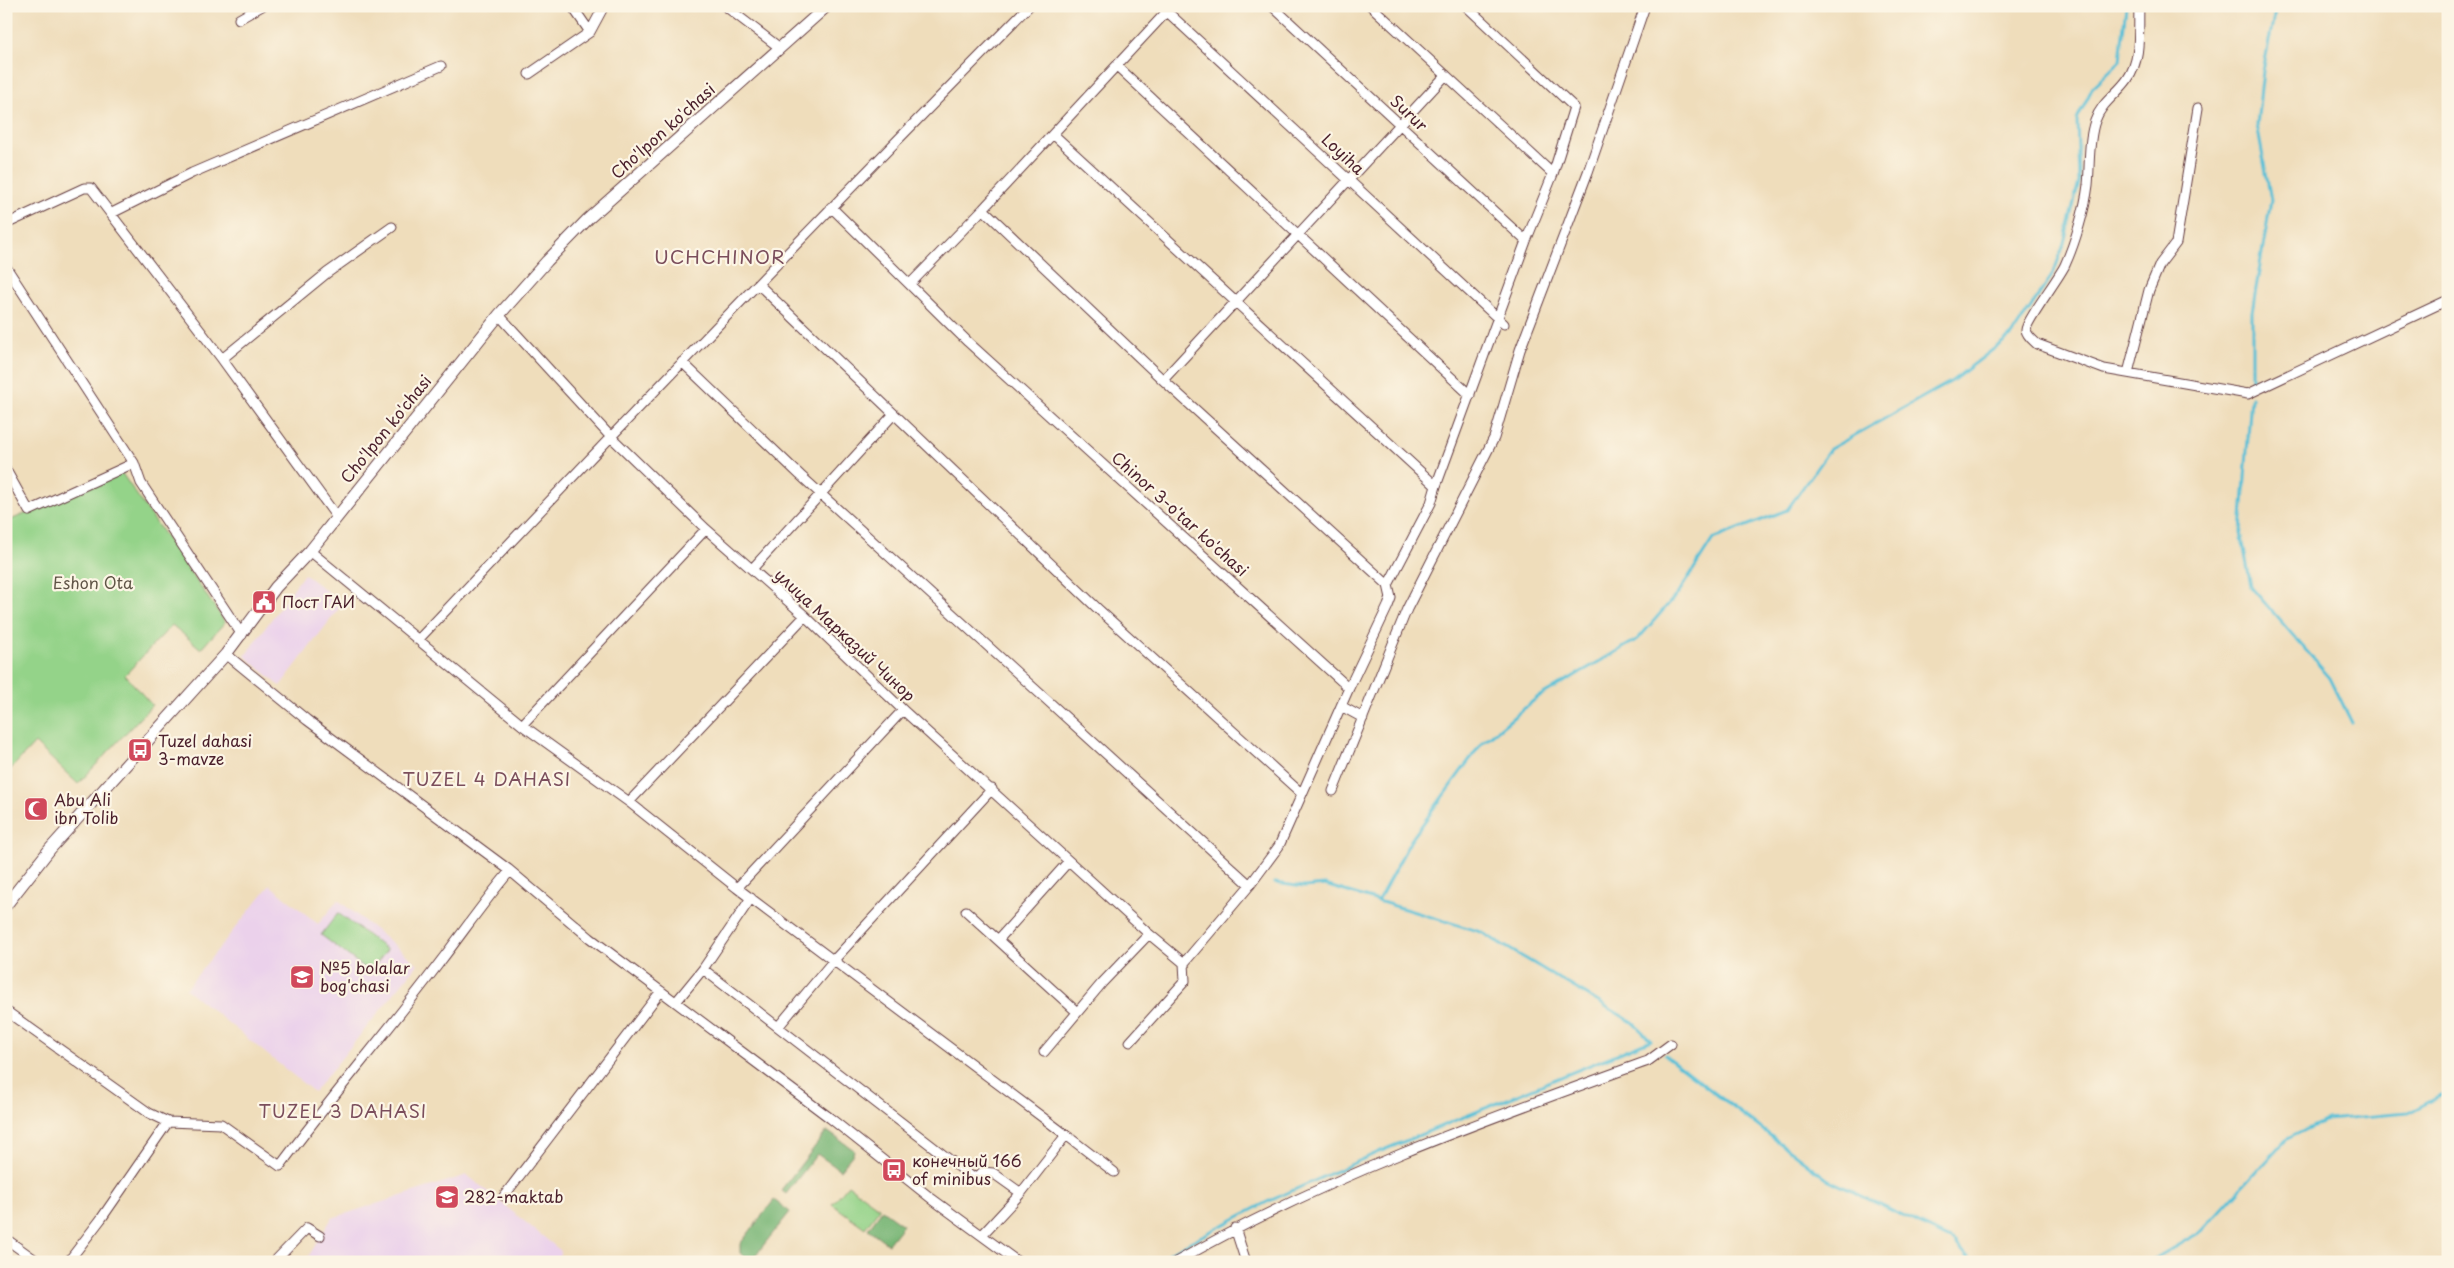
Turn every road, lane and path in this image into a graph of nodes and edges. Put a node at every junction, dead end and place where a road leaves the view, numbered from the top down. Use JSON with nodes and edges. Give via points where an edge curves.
{"nodes":[{"id":1,"x":262,"y":6,"type":"edge"},
{"id":2,"x":572,"y":6,"type":"edge"},
{"id":3,"x":604,"y":6,"type":"edge"},
{"id":4,"x":725,"y":6,"type":"edge"},
{"id":5,"x":827,"y":6,"type":"edge"},
{"id":6,"x":1030,"y":6,"type":"edge"},
{"id":7,"x":1272,"y":6,"type":"edge"},
{"id":8,"x":1370,"y":6,"type":"edge"},
{"id":9,"x":1466,"y":6,"type":"edge"},
{"id":10,"x":1645,"y":6,"type":"edge"},
{"id":11,"x":2139,"y":6,"type":"edge"},
{"id":12,"x":1167,"y":8,"type":"edge"},
{"id":13,"x":239,"y":19,"type":"dead end"},
{"id":14,"x":590,"y":32,"type":"junction"},
{"id":15,"x":780,"y":48,"type":"junction"},
{"id":16,"x":441,"y":66,"type":"dead end"},
{"id":17,"x":1117,"y":66,"type":"junction"},
{"id":18,"x":529,"y":74,"type":"dead end"},
{"id":19,"x":1446,"y":75,"type":"junction"},
{"id":20,"x":2198,"y":108,"type":"dead end"},
{"id":21,"x":1400,"y":125,"type":"junction"},
{"id":22,"x":1054,"y":134,"type":"junction"},
{"id":23,"x":1553,"y":174,"type":"junction"},
{"id":24,"x":1349,"y":180,"type":"junction"},
{"id":25,"x":831,"y":207,"type":"junction"},
{"id":26,"x":983,"y":209,"type":"junction"},
{"id":27,"x":112,"y":213,"type":"junction"},
{"id":28,"x":6,"y":224,"type":"edge"},
{"id":29,"x":392,"y":227,"type":"dead end"},
{"id":30,"x":1298,"y":234,"type":"junction"},
{"id":31,"x":1526,"y":241,"type":"junction"},
{"id":32,"x":6,"y":267,"type":"edge"},
{"id":33,"x":758,"y":284,"type":"junction"},
{"id":34,"x":910,"y":284,"type":"junction"},
{"id":35,"x":2448,"y":300,"type":"edge"},
{"id":36,"x":1235,"y":301,"type":"junction"},
{"id":37,"x":499,"y":315,"type":"junction"},
{"id":38,"x":1501,"y":321,"type":"junction"},
{"id":39,"x":222,"y":359,"type":"junction"},
{"id":40,"x":682,"y":362,"type":"junction"},
{"id":41,"x":2128,"y":373,"type":"junction"},
{"id":42,"x":1163,"y":380,"type":"junction"},
{"id":43,"x":1470,"y":395,"type":"junction"},
{"id":44,"x":893,"y":415,"type":"junction"},
{"id":45,"x":610,"y":436,"type":"junction"},
{"id":46,"x":134,"y":463,"type":"junction"},
{"id":47,"x":6,"y":470,"type":"edge"},
{"id":48,"x":1436,"y":486,"type":"junction"},
{"id":49,"x":820,"y":492,"type":"junction"},
{"id":50,"x":336,"y":516,"type":"junction"},
{"id":51,"x":706,"y":529,"type":"junction"},
{"id":52,"x":310,"y":550,"type":"junction"},
{"id":53,"x":752,"y":569,"type":"junction"},
{"id":54,"x":1388,"y":585,"type":"junction"},
{"id":55,"x":805,"y":616,"type":"junction"},
{"id":56,"x":242,"y":635,"type":"junction"},
{"id":57,"x":418,"y":640,"type":"junction"},
{"id":58,"x":226,"y":654,"type":"junction"},
{"id":59,"x":1349,"y":688,"type":"junction"},
{"id":60,"x":1341,"y":706,"type":"junction"},
{"id":61,"x":903,"y":710,"type":"junction"},
{"id":62,"x":1363,"y":718,"type":"junction"},
{"id":63,"x":522,"y":725,"type":"junction"},
{"id":64,"x":992,"y":789,"type":"junction"},
{"id":65,"x":1333,"y":791,"type":"dead end"},
{"id":66,"x":1300,"y":793,"type":"junction"},
{"id":67,"x":629,"y":802,"type":"junction"},
{"id":68,"x":1069,"y":861,"type":"junction"},
{"id":69,"x":510,"y":871,"type":"junction"},
{"id":70,"x":1250,"y":885,"type":"junction"},
{"id":71,"x":737,"y":888,"type":"junction"},
{"id":72,"x":751,"y":898,"type":"junction"},
{"id":73,"x":6,"y":905,"type":"edge"},
{"id":74,"x":966,"y":911,"type":"dead end"},
{"id":75,"x":1149,"y":934,"type":"junction"},
{"id":76,"x":998,"y":940,"type":"junction"},
{"id":77,"x":834,"y":960,"type":"junction"},
{"id":78,"x":1184,"y":963,"type":"junction"},
{"id":79,"x":703,"y":969,"type":"junction"},
{"id":80,"x":661,"y":992,"type":"junction"},
{"id":81,"x":676,"y":1002,"type":"junction"},
{"id":82,"x":6,"y":1011,"type":"edge"},
{"id":83,"x":1077,"y":1012,"type":"junction"},
{"id":84,"x":778,"y":1027,"type":"junction"},
{"id":85,"x":1130,"y":1042,"type":"dead end"},
{"id":86,"x":1671,"y":1044,"type":"dead end"},
{"id":87,"x":1044,"y":1052,"type":"dead end"},
{"id":88,"x":168,"y":1122,"type":"junction"},
{"id":89,"x":1069,"y":1137,"type":"junction"},
{"id":90,"x":1114,"y":1172,"type":"dead end"},
{"id":91,"x":1021,"y":1193,"type":"junction"},
{"id":92,"x":504,"y":1196,"type":"dead end"},
{"id":93,"x":1235,"y":1228,"type":"junction"},
{"id":94,"x":982,"y":1235,"type":"junction"},
{"id":95,"x":320,"y":1236,"type":"dead end"},
{"id":96,"x":6,"y":1239,"type":"edge"},
{"id":97,"x":38,"y":1262,"type":"edge"},
{"id":98,"x":68,"y":1262,"type":"edge"},
{"id":99,"x":274,"y":1262,"type":"edge"},
{"id":100,"x":1018,"y":1262,"type":"edge"},
{"id":101,"x":1176,"y":1262,"type":"edge"},
{"id":102,"x":1246,"y":1262,"type":"edge"}],
"edges":[{"from":1,"to":13,"type":"street"},
{"from":2,"to":14,"type":"street"},
{"from":3,"to":14,"type":"street"},
{"from":4,"to":15,"type":"street"},
{"from":5,"to":15,"type":"main road","name":"Cho'lpon ko'chasi"},
{"from":6,"to":25,"type":"street"},
{"from":7,"to":21,"type":"street","name":"Surur"},
{"from":8,"to":19,"type":"street"},
{"from":9,"to":23,"type":"street","via":[[1574,107]]},
{"from":10,"to":62,"type":"street","via":[[1588,172],[1520,350],[1494,438],[1407,609]]},
{"from":11,"to":41,"type":"street","via":[[2135,65],[2126,81],[2105,101],[2094,121],[2088,187],[2071,250],[2060,275],[2028,322],[2026,331],[2038,344],[2104,369]]},
{"from":12,"to":17,"type":"street"},
{"from":12,"to":24,"type":"street","name":"Loyiha"},
{"from":14,"to":18,"type":"street"},
{"from":15,"to":37,"type":"main road","name":"Cho'lpon ko'chasi","via":[[588,219]]},
{"from":16,"to":27,"type":"street","via":[[192,173]]},
{"from":17,"to":22,"type":"street"},
{"from":17,"to":30,"type":"street"},
{"from":19,"to":21,"type":"street"},
{"from":19,"to":23,"type":"street"},
{"from":20,"to":41,"type":"street","via":[[2176,243],[2160,264],[2149,290]]},
{"from":21,"to":24,"type":"street"},
{"from":21,"to":31,"type":"street","name":"Surur"},
{"from":22,"to":26,"type":"street"},
{"from":22,"to":36,"type":"street"},
{"from":23,"to":31,"type":"street"},
{"from":24,"to":30,"type":"street"},
{"from":24,"to":38,"type":"street","name":"Loyiha"},
{"from":25,"to":33,"type":"street"},
{"from":25,"to":34,"type":"street","name":"Chinor 3-o'tar ko'chasi"},
{"from":26,"to":34,"type":"street"},
{"from":26,"to":42,"type":"street"},
{"from":27,"to":28,"type":"street","via":[[91,188],[84,188]]},
{"from":27,"to":39,"type":"street"},
{"from":29,"to":39,"type":"street","via":[[327,272]]},
{"from":30,"to":36,"type":"street"},
{"from":30,"to":43,"type":"street"},
{"from":31,"to":38,"type":"street"},
{"from":32,"to":46,"type":"street"},
{"from":33,"to":40,"type":"street"},
{"from":33,"to":44,"type":"street"},
{"from":34,"to":59,"type":"street","name":"Chinor 3-o'tar ko'chasi","via":[[968,342]]},
{"from":35,"to":41,"type":"street","via":[[2248,394]]},
{"from":36,"to":42,"type":"street"},
{"from":36,"to":48,"type":"street"},
{"from":37,"to":45,"type":"street","name":"улица Марказий Чинор"},
{"from":37,"to":50,"type":"main road","name":"Cho'lpon ko'chasi"},
{"from":38,"to":43,"type":"street"},
{"from":39,"to":50,"type":"street"},
{"from":40,"to":45,"type":"street"},
{"from":40,"to":49,"type":"street"},
{"from":42,"to":54,"type":"street"},
{"from":43,"to":48,"type":"street"},
{"from":44,"to":49,"type":"street"},
{"from":44,"to":66,"type":"street","via":[[950,465],[1096,608]]},
{"from":45,"to":51,"type":"street","name":"улица Марказий Чинор"},
{"from":45,"to":57,"type":"street"},
{"from":46,"to":47,"type":"street","via":[[29,510]]},
{"from":46,"to":56,"type":"street","via":[[140,483]]},
{"from":48,"to":54,"type":"street","via":[[1431,503]]},
{"from":49,"to":53,"type":"street"},
{"from":49,"to":70,"type":"street"},
{"from":50,"to":52,"type":"main road","name":"Cho'lpon ko'chasi"},
{"from":51,"to":53,"type":"street","name":"улица Марказий Чинор"},
{"from":51,"to":63,"type":"street"},
{"from":52,"to":56,"type":"main road","name":"Cho'lpon ko'chasi","via":[[276,587]]},
{"from":52,"to":57,"type":"street"},
{"from":53,"to":55,"type":"street","name":"улица Марказий Чинор"},
{"from":54,"to":59,"type":"street","via":[[1391,598],[1388,606]]},
{"from":55,"to":61,"type":"street","name":"улица Марказий Чинор"},
{"from":55,"to":67,"type":"street"},
{"from":56,"to":58,"type":"main road","name":"Cho'lpon ko'chasi"},
{"from":57,"to":63,"type":"street"},
{"from":58,"to":69,"type":"street","via":[[307,720]]},
{"from":58,"to":73,"type":"main road","name":"Cho'lpon ko'chasi","via":[[50,849]]},
{"from":59,"to":60,"type":"street"},
{"from":60,"to":62,"type":"street"},
{"from":60,"to":66,"type":"street"},
{"from":61,"to":64,"type":"street","name":"улица Марказий Чинор"},
{"from":61,"to":71,"type":"street"},
{"from":62,"to":65,"type":"street"},
{"from":63,"to":67,"type":"street"},
{"from":64,"to":68,"type":"street","name":"улица Марказий Чинор"},
{"from":64,"to":77,"type":"street"},
{"from":66,"to":70,"type":"street","via":[[1279,846]]},
{"from":67,"to":71,"type":"street"},
{"from":68,"to":75,"type":"street","name":"улица Марказий Чинор"},
{"from":68,"to":76,"type":"street"},
{"from":69,"to":80,"type":"street"},
{"from":69,"to":88,"type":"street","via":[[280,1166],[220,1124]]},
{"from":70,"to":78,"type":"street"},
{"from":71,"to":72,"type":"street"},
{"from":72,"to":77,"type":"street"},
{"from":72,"to":79,"type":"street"},
{"from":74,"to":76,"type":"street"},
{"from":75,"to":78,"type":"street","name":"улица Марказий Чинор"},
{"from":75,"to":83,"type":"street"},
{"from":76,"to":83,"type":"street"},
{"from":77,"to":84,"type":"street"},
{"from":77,"to":89,"type":"street"},
{"from":78,"to":85,"type":"street","via":[[1185,981]]},
{"from":79,"to":81,"type":"street"},
{"from":79,"to":84,"type":"street"},
{"from":80,"to":81,"type":"street"},
{"from":80,"to":92,"type":"street"},
{"from":81,"to":94,"type":"street"},
{"from":82,"to":88,"type":"street","via":[[149,1113]]},
{"from":83,"to":87,"type":"street"},
{"from":84,"to":91,"type":"street","via":[[972,1177],[983,1172],[993,1173]]},
{"from":86,"to":93,"type":"street","via":[[1648,1061],[1414,1149]]},
{"from":88,"to":98,"type":"street"},
{"from":89,"to":90,"type":"street"},
{"from":89,"to":91,"type":"street"},
{"from":91,"to":94,"type":"street"},
{"from":93,"to":101,"type":"street"},
{"from":93,"to":102,"type":"street"},
{"from":94,"to":100,"type":"street"},
{"from":95,"to":99,"type":"street","via":[[308,1228]]},
{"from":96,"to":97,"type":"street"}]}
